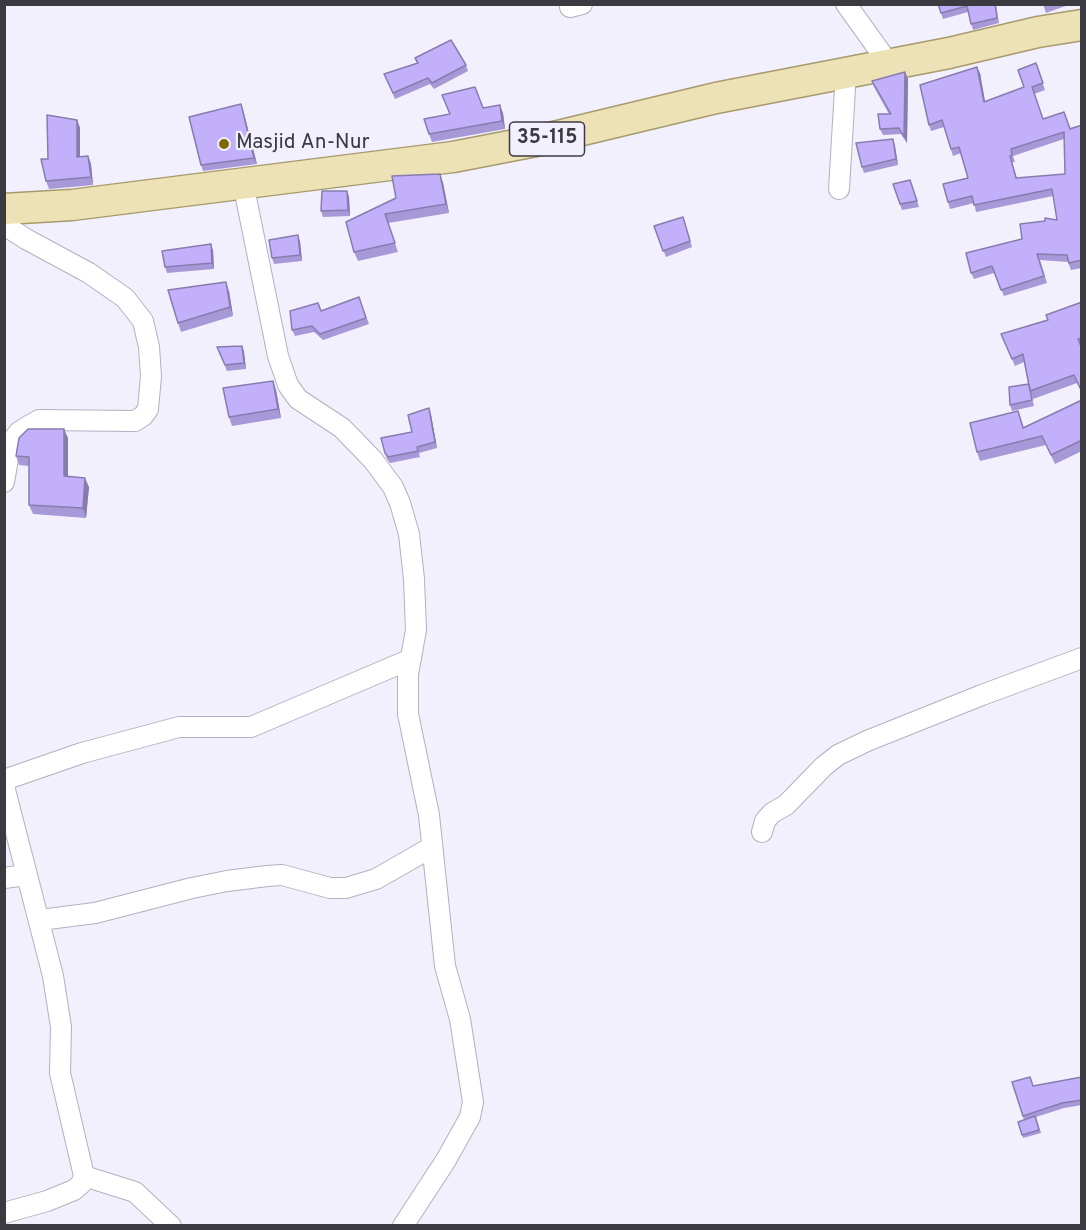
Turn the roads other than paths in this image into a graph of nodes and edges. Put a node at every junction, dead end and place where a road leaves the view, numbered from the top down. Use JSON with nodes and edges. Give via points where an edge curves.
{"nodes":[{"id":1,"x":846,"y":4,"type":"edge"},
{"id":2,"x":1082,"y":25,"type":"edge"},
{"id":3,"x":889,"y":64,"type":"junction"},
{"id":4,"x":846,"y":72,"type":"junction"},
{"id":5,"x":243,"y":183,"type":"junction"},
{"id":6,"x":838,"y":189,"type":"dead end"},
{"id":7,"x":4,"y":209,"type":"edge"},
{"id":8,"x":4,"y":225,"type":"edge"},
{"id":9,"x":4,"y":482,"type":"edge"},
{"id":10,"x":1082,"y":658,"type":"edge"},
{"id":11,"x":411,"y":659,"type":"junction"},
{"id":12,"x":4,"y":780,"type":"edge"},
{"id":13,"x":4,"y":786,"type":"edge"},
{"id":14,"x":762,"y":832,"type":"dead end"},
{"id":15,"x":432,"y":847,"type":"junction"},
{"id":16,"x":26,"y":875,"type":"junction"},
{"id":17,"x":4,"y":878,"type":"edge"},
{"id":18,"x":40,"y":920,"type":"junction"},
{"id":19,"x":84,"y":1176,"type":"junction"},
{"id":20,"x":4,"y":1213,"type":"edge"},
{"id":21,"x":171,"y":1226,"type":"edge"},
{"id":22,"x":403,"y":1226,"type":"edge"}],
"edges":[{"from":1,"to":3,"type":"street"},
{"from":2,"to":3,"type":"main road","number":"35-115"},
{"from":3,"to":4,"type":"main road","number":"35-115"},
{"from":4,"to":5,"type":"main road","number":"35-115","via":[[482,152]]},
{"from":4,"to":6,"type":"street"},
{"from":5,"to":7,"type":"main road","number":"35-115","via":[[72,205]]},
{"from":5,"to":11,"type":"street","via":[[278,356],[288,385],[298,399],[356,441],[383,473],[400,503],[414,579],[416,630]]},
{"from":8,"to":9,"type":"street","via":[[125,298],[143,321],[151,376],[148,410],[135,421],[39,420],[19,432],[11,442]]},
{"from":10,"to":14,"type":"street","via":[[982,694],[838,755],[786,805],[772,813]]},
{"from":11,"to":12,"type":"street","via":[[251,727],[179,727],[82,753]]},
{"from":11,"to":15,"type":"street","via":[[408,714]]},
{"from":13,"to":16,"type":"street"},
{"from":15,"to":18,"type":"street","via":[[375,879],[346,888],[330,888],[282,875],[267,876],[215,884],[95,913]]},
{"from":15,"to":22,"type":"street","via":[[445,966],[460,1018],[473,1102],[470,1117],[446,1160]]},
{"from":16,"to":17,"type":"street"},
{"from":16,"to":18,"type":"street"},
{"from":18,"to":19,"type":"street","via":[[61,1027],[60,1073]]},
{"from":19,"to":20,"type":"street","via":[[74,1190]]},
{"from":19,"to":21,"type":"street","via":[[135,1192]]}]}
